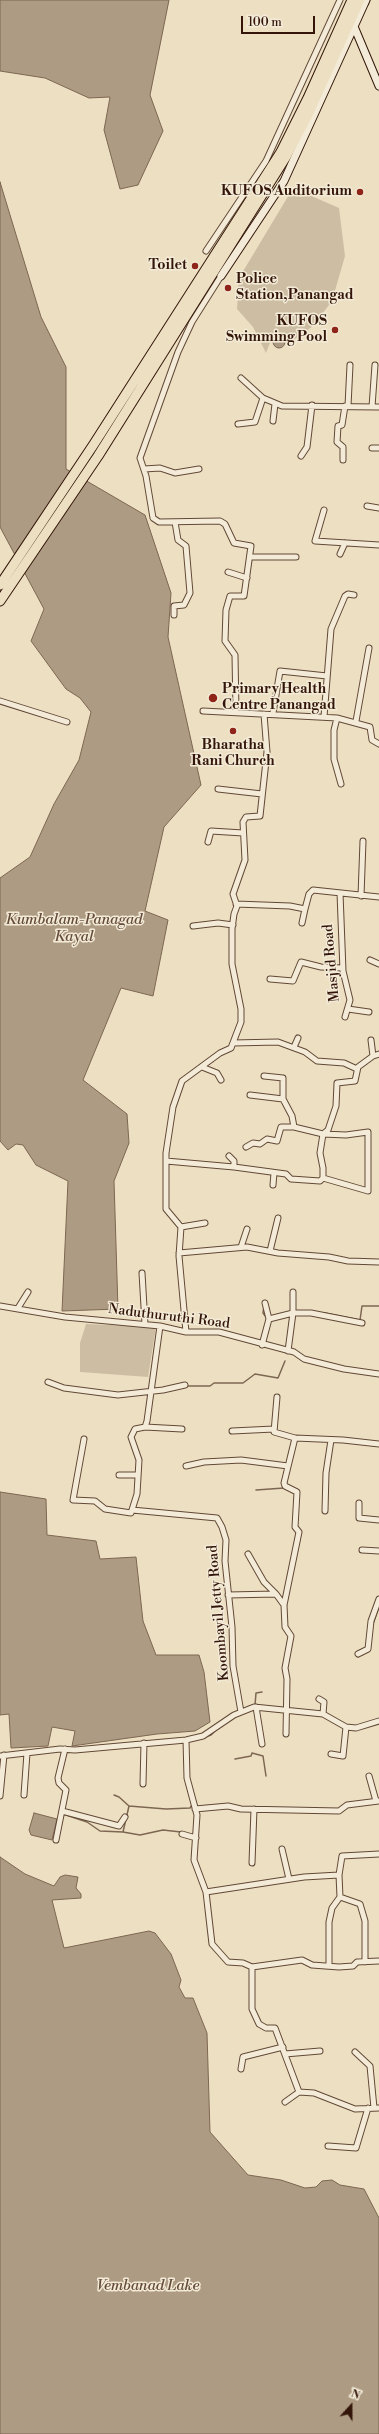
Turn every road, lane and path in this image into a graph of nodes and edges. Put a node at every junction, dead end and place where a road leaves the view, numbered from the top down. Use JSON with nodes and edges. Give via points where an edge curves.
{"nodes":[{"id":1,"x":340,"y":0,"type":"edge"},
{"id":2,"x":360,"y":0,"type":"edge"},
{"id":3,"x":366,"y":0,"type":"edge"},
{"id":4,"x":350,"y":2,"type":"edge"},
{"id":5,"x":353,"y":22,"type":"junction"},
{"id":6,"x":379,"y":86,"type":"edge"},
{"id":7,"x":206,"y":251,"type":"dead end"},
{"id":8,"x":221,"y":276,"type":"joint"},
{"id":9,"x":350,"y":365,"type":"dead end"},
{"id":10,"x":376,"y":365,"type":"dead end"},
{"id":11,"x":241,"y":378,"type":"dead end"},
{"id":12,"x":263,"y":398,"type":"junction"},
{"id":13,"x":275,"y":404,"type":"junction"},
{"id":14,"x":312,"y":405,"type":"junction"},
{"id":15,"x":346,"y":406,"type":"junction"},
{"id":16,"x":372,"y":407,"type":"junction"},
{"id":17,"x":379,"y":407,"type":"edge"},
{"id":18,"x":273,"y":421,"type":"dead end"},
{"id":19,"x":238,"y":424,"type":"dead end"},
{"id":20,"x":372,"y":448,"type":"dead end"},
{"id":21,"x":379,"y":448,"type":"edge"},
{"id":22,"x":301,"y":456,"type":"dead end"},
{"id":23,"x":343,"y":460,"type":"dead end"},
{"id":24,"x":144,"y":469,"type":"junction"},
{"id":25,"x":198,"y":469,"type":"dead end"},
{"id":26,"x":367,"y":506,"type":"dead end"},
{"id":27,"x":379,"y":508,"type":"edge"},
{"id":28,"x":324,"y":510,"type":"dead end"},
{"id":29,"x":175,"y":522,"type":"junction"},
{"id":30,"x":345,"y":543,"type":"junction"},
{"id":31,"x":379,"y":545,"type":"edge"},
{"id":32,"x":340,"y":554,"type":"dead end"},
{"id":33,"x":250,"y":556,"type":"junction"},
{"id":34,"x":296,"y":557,"type":"dead end"},
{"id":35,"x":228,"y":572,"type":"dead end"},
{"id":36,"x":247,"y":578,"type":"junction"},
{"id":37,"x":0,"y":585,"type":"edge"},
{"id":38,"x":354,"y":595,"type":"dead end"},
{"id":39,"x":0,"y":602,"type":"edge"},
{"id":40,"x":174,"y":615,"type":"dead end"},
{"id":41,"x":370,"y":648,"type":"dead end"},
{"id":42,"x":327,"y":676,"type":"junction"},
{"id":43,"x":0,"y":701,"type":"edge"},
{"id":44,"x":203,"y":711,"type":"dead end"},
{"id":45,"x":236,"y":712,"type":"junction"},
{"id":46,"x":273,"y":713,"type":"junction"},
{"id":47,"x":264,"y":714,"type":"junction"},
{"id":48,"x":324,"y":717,"type":"junction"},
{"id":49,"x":337,"y":718,"type":"junction"},
{"id":50,"x":356,"y":721,"type":"junction"},
{"id":51,"x":67,"y":722,"type":"dead end"},
{"id":52,"x":379,"y":744,"type":"edge"},
{"id":53,"x":341,"y":784,"type":"dead end"},
{"id":54,"x":218,"y":789,"type":"dead end"},
{"id":55,"x":262,"y":794,"type":"junction"},
{"id":56,"x":243,"y":834,"type":"junction"},
{"id":57,"x":363,"y":841,"type":"dead end"},
{"id":58,"x":208,"y":842,"type":"dead end"},
{"id":59,"x":340,"y":893,"type":"junction"},
{"id":60,"x":361,"y":896,"type":"junction"},
{"id":61,"x":379,"y":897,"type":"edge"},
{"id":62,"x":237,"y":905,"type":"junction"},
{"id":63,"x":305,"y":909,"type":"junction"},
{"id":64,"x":302,"y":923,"type":"dead end"},
{"id":65,"x":233,"y":925,"type":"junction"},
{"id":66,"x":193,"y":926,"type":"dead end"},
{"id":67,"x":370,"y":960,"type":"dead end"},
{"id":68,"x":379,"y":964,"type":"edge"},
{"id":69,"x":342,"y":968,"type":"junction"},
{"id":70,"x":270,"y":979,"type":"dead end"},
{"id":71,"x":348,"y":1009,"type":"junction"},
{"id":72,"x":369,"y":1012,"type":"dead end"},
{"id":73,"x":345,"y":1017,"type":"dead end"},
{"id":74,"x":298,"y":1038,"type":"dead end"},
{"id":75,"x":371,"y":1040,"type":"dead end"},
{"id":76,"x":233,"y":1043,"type":"junction"},
{"id":77,"x":294,"y":1047,"type":"junction"},
{"id":78,"x":379,"y":1054,"type":"edge"},
{"id":79,"x":372,"y":1056,"type":"junction"},
{"id":80,"x":202,"y":1067,"type":"junction"},
{"id":81,"x":357,"y":1069,"type":"junction"},
{"id":82,"x":264,"y":1076,"type":"dead end"},
{"id":83,"x":221,"y":1080,"type":"dead end"},
{"id":84,"x":250,"y":1095,"type":"dead end"},
{"id":85,"x":283,"y":1099,"type":"junction"},
{"id":86,"x":294,"y":1127,"type":"junction"},
{"id":87,"x":323,"y":1134,"type":"junction"},
{"id":88,"x":246,"y":1147,"type":"dead end"},
{"id":89,"x":229,"y":1156,"type":"dead end"},
{"id":90,"x":166,"y":1161,"type":"junction"},
{"id":91,"x":234,"y":1167,"type":"junction"},
{"id":92,"x":274,"y":1173,"type":"junction"},
{"id":93,"x":323,"y":1178,"type":"junction"},
{"id":94,"x":273,"y":1185,"type":"dead end"},
{"id":95,"x":278,"y":1218,"type":"dead end"},
{"id":96,"x":205,"y":1223,"type":"dead end"},
{"id":97,"x":181,"y":1227,"type":"junction"},
{"id":98,"x":247,"y":1228,"type":"dead end"},
{"id":99,"x":241,"y":1247,"type":"junction"},
{"id":100,"x":270,"y":1251,"type":"junction"},
{"id":101,"x":179,"y":1253,"type":"junction"},
{"id":102,"x":379,"y":1262,"type":"edge"},
{"id":103,"x":142,"y":1273,"type":"dead end"},
{"id":104,"x":28,"y":1292,"type":"dead end"},
{"id":105,"x":293,"y":1292,"type":"dead end"},
{"id":106,"x":265,"y":1303,"type":"dead end"},
{"id":107,"x":0,"y":1306,"type":"edge"},
{"id":108,"x":18,"y":1308,"type":"junction"},
{"id":109,"x":293,"y":1313,"type":"junction"},
{"id":110,"x":269,"y":1319,"type":"junction"},
{"id":111,"x":362,"y":1323,"type":"dead end"},
{"id":112,"x":145,"y":1324,"type":"junction"},
{"id":113,"x":160,"y":1326,"type":"junction"},
{"id":114,"x":186,"y":1332,"type":"junction"},
{"id":115,"x":262,"y":1345,"type":"junction"},
{"id":116,"x":288,"y":1350,"type":"junction"},
{"id":117,"x":379,"y":1374,"type":"edge"},
{"id":118,"x":48,"y":1382,"type":"dead end"},
{"id":119,"x":185,"y":1385,"type":"dead end"},
{"id":120,"x":152,"y":1391,"type":"junction"},
{"id":121,"x":277,"y":1397,"type":"dead end"},
{"id":122,"x":145,"y":1427,"type":"junction"},
{"id":123,"x":182,"y":1429,"type":"dead end"},
{"id":124,"x":274,"y":1429,"type":"junction"},
{"id":125,"x":232,"y":1431,"type":"dead end"},
{"id":126,"x":296,"y":1438,"type":"junction"},
{"id":127,"x":84,"y":1439,"type":"dead end"},
{"id":128,"x":331,"y":1440,"type":"junction"},
{"id":129,"x":379,"y":1444,"type":"edge"},
{"id":130,"x":186,"y":1466,"type":"dead end"},
{"id":131,"x":288,"y":1466,"type":"junction"},
{"id":132,"x":119,"y":1475,"type":"dead end"},
{"id":133,"x":138,"y":1475,"type":"junction"},
{"id":134,"x":360,"y":1504,"type":"dead end"},
{"id":135,"x":132,"y":1510,"type":"junction"},
{"id":136,"x":325,"y":1511,"type":"dead end"},
{"id":137,"x":379,"y":1520,"type":"edge"},
{"id":138,"x":362,"y":1550,"type":"dead end"},
{"id":139,"x":379,"y":1551,"type":"edge"},
{"id":140,"x":248,"y":1554,"type":"dead end"},
{"id":141,"x":276,"y":1594,"type":"junction"},
{"id":142,"x":228,"y":1595,"type":"junction"},
{"id":143,"x":379,"y":1599,"type":"edge"},
{"id":144,"x":284,"y":1604,"type":"junction"},
{"id":145,"x":358,"y":1654,"type":"dead end"},
{"id":146,"x":319,"y":1699,"type":"dead end"},
{"id":147,"x":256,"y":1707,"type":"junction"},
{"id":148,"x":285,"y":1710,"type":"junction"},
{"id":149,"x":241,"y":1712,"type":"junction"},
{"id":150,"x":323,"y":1714,"type":"junction"},
{"id":151,"x":379,"y":1721,"type":"edge"},
{"id":152,"x":346,"y":1727,"type":"junction"},
{"id":153,"x":286,"y":1734,"type":"dead end"},
{"id":154,"x":186,"y":1740,"type":"junction"},
{"id":155,"x":144,"y":1743,"type":"junction"},
{"id":156,"x":262,"y":1744,"type":"dead end"},
{"id":157,"x":65,"y":1749,"type":"junction"},
{"id":158,"x":28,"y":1753,"type":"junction"},
{"id":159,"x":331,"y":1754,"type":"dead end"},
{"id":160,"x":2,"y":1756,"type":"edge"},
{"id":161,"x":369,"y":1776,"type":"dead end"},
{"id":162,"x":142,"y":1784,"type":"dead end"},
{"id":163,"x":24,"y":1795,"type":"dead end"},
{"id":164,"x":0,"y":1796,"type":"edge"},
{"id":165,"x":378,"y":1801,"type":"edge"},
{"id":166,"x":195,"y":1809,"type":"junction"},
{"id":167,"x":254,"y":1809,"type":"junction"},
{"id":168,"x":62,"y":1811,"type":"junction"},
{"id":169,"x":125,"y":1817,"type":"dead end"},
{"id":170,"x":182,"y":1834,"type":"dead end"},
{"id":171,"x":196,"y":1838,"type":"junction"},
{"id":172,"x":56,"y":1840,"type":"dead end"},
{"id":173,"x":282,"y":1849,"type":"dead end"},
{"id":174,"x":379,"y":1854,"type":"edge"},
{"id":175,"x":252,"y":1863,"type":"dead end"},
{"id":176,"x":339,"y":1875,"type":"junction"},
{"id":177,"x":289,"y":1879,"type":"junction"},
{"id":178,"x":206,"y":1892,"type":"junction"},
{"id":179,"x":340,"y":1897,"type":"junction"},
{"id":180,"x":379,"y":1961,"type":"edge"},
{"id":181,"x":365,"y":1962,"type":"junction"},
{"id":182,"x":329,"y":1966,"type":"junction"},
{"id":183,"x":252,"y":1968,"type":"junction"},
{"id":184,"x":283,"y":2047,"type":"junction"},
{"id":185,"x":320,"y":2051,"type":"dead end"},
{"id":186,"x":355,"y":2052,"type":"dead end"},
{"id":187,"x":285,"y":2054,"type":"junction"},
{"id":188,"x":241,"y":2069,"type":"dead end"},
{"id":189,"x":299,"y":2092,"type":"junction"},
{"id":190,"x":285,"y":2102,"type":"dead end"},
{"id":191,"x":368,"y":2108,"type":"junction"},
{"id":192,"x":377,"y":2108,"type":"edge"},
{"id":193,"x":328,"y":2146,"type":"dead end"}],
"edges":[{"from":1,"to":7,"type":"street","via":[[266,161]]},
{"from":2,"to":5,"type":"highway"},
{"from":3,"to":5,"type":"street"},
{"from":4,"to":5,"type":"highway"},
{"from":4,"to":37,"type":"highway","via":[[305,105],[281,152],[94,444]]},
{"from":5,"to":6,"type":"street"},
{"from":5,"to":8,"type":"street","via":[[284,181]]},
{"from":5,"to":39,"type":"highway","via":[[287,155],[98,456]]},
{"from":8,"to":24,"type":"street","via":[[192,322],[178,352],[140,458]]},
{"from":9,"to":15,"type":"street"},
{"from":10,"to":16,"type":"street"},
{"from":11,"to":12,"type":"street"},
{"from":12,"to":13,"type":"street"},
{"from":12,"to":19,"type":"street","via":[[255,422]]},
{"from":13,"to":14,"type":"street"},
{"from":13,"to":18,"type":"street"},
{"from":14,"to":15,"type":"street"},
{"from":14,"to":22,"type":"street","via":[[307,448]]},
{"from":15,"to":16,"type":"street"},
{"from":15,"to":23,"type":"street","via":[[342,425],[338,426],[337,442],[343,448]]},
{"from":16,"to":17,"type":"street"},
{"from":20,"to":21,"type":"street"},
{"from":24,"to":25,"type":"street","via":[[160,468],[175,473]]},
{"from":24,"to":29,"type":"street","via":[[153,518],[158,522]]},
{"from":26,"to":27,"type":"street"},
{"from":28,"to":30,"type":"street","via":[[315,541]]},
{"from":29,"to":33,"type":"street","via":[[220,521],[225,524],[234,543],[250,545]]},
{"from":29,"to":40,"type":"street","via":[[178,540],[186,546],[190,593],[184,605],[174,606]]},
{"from":30,"to":31,"type":"street"},
{"from":30,"to":32,"type":"street"},
{"from":33,"to":34,"type":"street"},
{"from":33,"to":36,"type":"street"},
{"from":35,"to":36,"type":"street"},
{"from":36,"to":45,"type":"street","via":[[244,596],[230,596],[226,610],[225,641],[235,654]]},
{"from":38,"to":42,"type":"street","via":[[345,596],[331,629]]},
{"from":41,"to":50,"type":"street"},
{"from":42,"to":46,"type":"street","via":[[280,671]]},
{"from":42,"to":48,"type":"street"},
{"from":43,"to":51,"type":"street"},
{"from":44,"to":45,"type":"street"},
{"from":45,"to":47,"type":"street"},
{"from":46,"to":47,"type":"street"},
{"from":46,"to":48,"type":"street"},
{"from":47,"to":55,"type":"street","via":[[267,752]]},
{"from":48,"to":49,"type":"street"},
{"from":49,"to":50,"type":"street"},
{"from":49,"to":53,"type":"street","via":[[334,730],[334,759]]},
{"from":50,"to":52,"type":"street","via":[[370,727],[372,740]]},
{"from":54,"to":55,"type":"street"},
{"from":55,"to":56,"type":"street","via":[[260,816],[246,817],[243,822]]},
{"from":56,"to":58,"type":"street","via":[[211,831]]},
{"from":56,"to":62,"type":"street","via":[[245,860],[234,891]]},
{"from":57,"to":60,"type":"street"},
{"from":59,"to":60,"type":"street"},
{"from":59,"to":63,"type":"street","name":"Masjid Road","via":[[313,890],[309,894]]},
{"from":59,"to":69,"type":"street","name":"Masjid Road"},
{"from":60,"to":61,"type":"street"},
{"from":62,"to":63,"type":"street","via":[[290,906]]},
{"from":62,"to":65,"type":"street"},
{"from":63,"to":64,"type":"street","name":"Masjid Road"},
{"from":65,"to":66,"type":"street"},
{"from":65,"to":76,"type":"street","via":[[232,964],[241,1022]]},
{"from":67,"to":68,"type":"street"},
{"from":69,"to":70,"type":"street","via":[[300,962],[293,981]]},
{"from":69,"to":71,"type":"street","name":"Masjid Road","via":[[350,992]]},
{"from":71,"to":72,"type":"street","name":"Masjid Road"},
{"from":71,"to":73,"type":"street"},
{"from":74,"to":77,"type":"street"},
{"from":75,"to":79,"type":"street"},
{"from":76,"to":77,"type":"street","via":[[278,1042]]},
{"from":76,"to":80,"type":"street","via":[[230,1048]]},
{"from":77,"to":81,"type":"street","via":[[317,1061],[344,1063]]},
{"from":78,"to":79,"type":"street"},
{"from":79,"to":81,"type":"street"},
{"from":80,"to":83,"type":"street","via":[[218,1073]]},
{"from":80,"to":90,"type":"street","via":[[182,1081],[177,1094]]},
{"from":81,"to":87,"type":"street","via":[[354,1081],[337,1083],[334,1112],[328,1130]]},
{"from":82,"to":85,"type":"street","via":[[284,1078]]},
{"from":84,"to":85,"type":"street"},
{"from":85,"to":86,"type":"street","via":[[292,1116]]},
{"from":86,"to":87,"type":"street"},
{"from":86,"to":88,"type":"street","via":[[281,1127],[278,1141],[267,1139],[260,1144],[253,1143]]},
{"from":87,"to":93,"type":"street","via":[[320,1153]]},
{"from":87,"to":93,"type":"street","via":[[346,1135],[368,1132],[368,1191]]},
{"from":89,"to":91,"type":"street","via":[[234,1161]]},
{"from":90,"to":91,"type":"street"},
{"from":90,"to":97,"type":"street","via":[[166,1210]]},
{"from":91,"to":92,"type":"street"},
{"from":92,"to":93,"type":"street","via":[[315,1183]]},
{"from":92,"to":94,"type":"street"},
{"from":95,"to":100,"type":"street"},
{"from":96,"to":97,"type":"street"},
{"from":97,"to":101,"type":"street"},
{"from":98,"to":99,"type":"street"},
{"from":99,"to":100,"type":"street"},
{"from":99,"to":101,"type":"street"},
{"from":100,"to":102,"type":"street","via":[[329,1256],[348,1261]]},
{"from":101,"to":114,"type":"street"},
{"from":103,"to":112,"type":"street"},
{"from":104,"to":108,"type":"street"},
{"from":105,"to":109,"type":"street"},
{"from":106,"to":110,"type":"street"},
{"from":107,"to":108,"type":"street","name":"Naduthuruthi Road"},
{"from":108,"to":112,"type":"street","name":"Naduthuruthi Road","via":[[64,1317]]},
{"from":109,"to":110,"type":"street"},
{"from":109,"to":111,"type":"street","via":[[311,1313]]},
{"from":109,"to":116,"type":"street"},
{"from":110,"to":115,"type":"street"},
{"from":112,"to":113,"type":"street","name":"Naduthuruthi Road"},
{"from":113,"to":114,"type":"street","name":"Naduthuruthi Road"},
{"from":113,"to":120,"type":"street"},
{"from":114,"to":115,"type":"street","name":"Naduthuruthi Road","via":[[218,1332]]},
{"from":115,"to":116,"type":"street","name":"Naduthuruthi Road"},
{"from":116,"to":117,"type":"street","name":"Naduthuruthi Road","via":[[304,1359]]},
{"from":118,"to":120,"type":"street","via":[[64,1388],[104,1394]]},
{"from":119,"to":120,"type":"street"},
{"from":120,"to":122,"type":"street"},
{"from":121,"to":124,"type":"street"},
{"from":122,"to":123,"type":"street"},
{"from":122,"to":133,"type":"street","via":[[135,1429],[131,1437],[139,1460]]},
{"from":124,"to":125,"type":"street"},
{"from":124,"to":126,"type":"street","via":[[277,1434]]},
{"from":126,"to":128,"type":"street"},
{"from":126,"to":131,"type":"street"},
{"from":127,"to":135,"type":"street","name":"Koombayil Jetty Road","via":[[73,1500],[95,1501],[105,1509],[130,1513]]},
{"from":128,"to":129,"type":"street"},
{"from":128,"to":136,"type":"street","via":[[326,1473]]},
{"from":130,"to":131,"type":"street","via":[[204,1462],[241,1460]]},
{"from":131,"to":144,"type":"street","via":[[286,1486],[295,1490],[297,1494],[295,1527],[299,1532]]},
{"from":132,"to":133,"type":"street"},
{"from":133,"to":135,"type":"street","via":[[137,1494]]},
{"from":134,"to":137,"type":"street","via":[[359,1518]]},
{"from":135,"to":142,"type":"street","name":"Koombayil Jetty Road","via":[[217,1518],[226,1540]]},
{"from":138,"to":139,"type":"street"},
{"from":140,"to":141,"type":"street","via":[[264,1582]]},
{"from":141,"to":142,"type":"street"},
{"from":141,"to":144,"type":"street"},
{"from":142,"to":149,"type":"street","name":"Koombayil Jetty Road","via":[[233,1666]]},
{"from":143,"to":145,"type":"street","via":[[371,1622],[368,1649]]},
{"from":144,"to":148,"type":"street","via":[[285,1627],[291,1636],[285,1668]]},
{"from":146,"to":150,"type":"street","via":[[324,1702]]},
{"from":147,"to":148,"type":"street"},
{"from":147,"to":149,"type":"street"},
{"from":147,"to":156,"type":"street"},
{"from":148,"to":150,"type":"street"},
{"from":148,"to":153,"type":"street"},
{"from":149,"to":154,"type":"street","via":[[203,1736]]},
{"from":150,"to":152,"type":"street"},
{"from":151,"to":152,"type":"street","via":[[356,1728]]},
{"from":152,"to":159,"type":"street","via":[[343,1756]]},
{"from":154,"to":155,"type":"street"},
{"from":154,"to":166,"type":"street","via":[[186,1769]]},
{"from":155,"to":157,"type":"street"},
{"from":155,"to":162,"type":"street"},
{"from":157,"to":158,"type":"street"},
{"from":157,"to":168,"type":"street","via":[[58,1778],[58,1783],[66,1790]]},
{"from":158,"to":160,"type":"street"},
{"from":158,"to":163,"type":"street"},
{"from":160,"to":164,"type":"street"},
{"from":161,"to":165,"type":"street"},
{"from":165,"to":167,"type":"street","via":[[347,1805],[339,1811]]},
{"from":166,"to":167,"type":"street","via":[[228,1806]]},
{"from":166,"to":171,"type":"street"},
{"from":167,"to":175,"type":"street"},
{"from":168,"to":169,"type":"street","via":[[119,1826]]},
{"from":168,"to":172,"type":"street"},
{"from":170,"to":171,"type":"street"},
{"from":171,"to":178,"type":"street","via":[[194,1860]]},
{"from":173,"to":177,"type":"street"},
{"from":174,"to":176,"type":"street","via":[[342,1856]]},
{"from":176,"to":177,"type":"street"},
{"from":176,"to":179,"type":"street"},
{"from":177,"to":178,"type":"street"},
{"from":178,"to":183,"type":"street","via":[[212,1944],[228,1962],[243,1963]]},
{"from":179,"to":181,"type":"street","via":[[360,1904],[365,1921]]},
{"from":179,"to":182,"type":"street","via":[[332,1908],[329,1922]]},
{"from":180,"to":181,"type":"street"},
{"from":181,"to":182,"type":"street","via":[[339,1967]]},
{"from":182,"to":183,"type":"street","via":[[312,1965],[302,1960]]},
{"from":183,"to":184,"type":"street","via":[[252,2009],[258,2024],[266,2028],[275,2028]]},
{"from":184,"to":187,"type":"street"},
{"from":184,"to":188,"type":"street","via":[[243,2057]]},
{"from":185,"to":187,"type":"street"},
{"from":186,"to":192,"type":"street","via":[[370,2066]]},
{"from":187,"to":189,"type":"street"},
{"from":189,"to":190,"type":"street"},
{"from":189,"to":191,"type":"street","via":[[314,2093],[355,2109]]},
{"from":191,"to":192,"type":"street"},
{"from":191,"to":193,"type":"street","via":[[356,2148]]}]}
